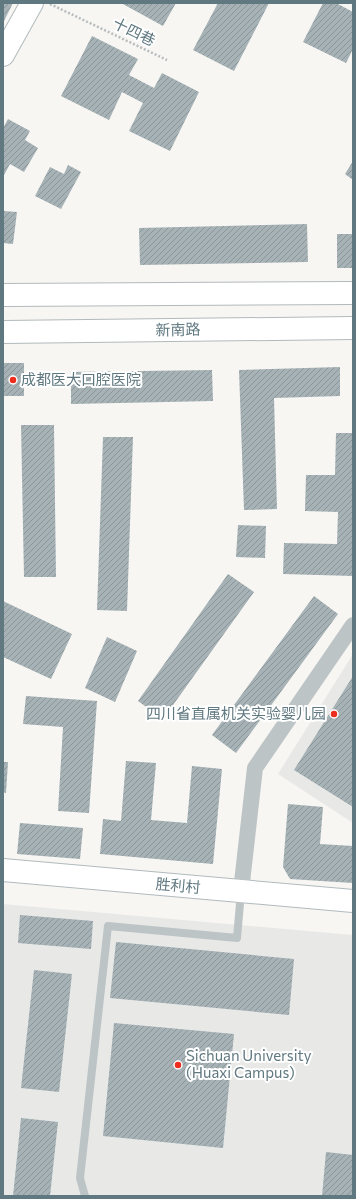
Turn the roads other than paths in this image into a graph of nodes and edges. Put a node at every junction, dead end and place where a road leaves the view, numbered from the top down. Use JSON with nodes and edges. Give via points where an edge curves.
{"nodes":[{"id":1,"x":32,"y":3,"type":"edge"},
{"id":2,"x":3,"y":55,"type":"edge"},
{"id":3,"x":353,"y":293,"type":"edge"},
{"id":4,"x":3,"y":294,"type":"edge"},
{"id":5,"x":353,"y":328,"type":"edge"},
{"id":6,"x":3,"y":332,"type":"edge"},
{"id":7,"x":353,"y":625,"type":"edge"},
{"id":8,"x":3,"y":870,"type":"edge"},
{"id":9,"x":241,"y":891,"type":"junction"},
{"id":10,"x":353,"y":901,"type":"edge"},
{"id":11,"x":84,"y":1196,"type":"edge"}],
"edges":[{"from":1,"to":2,"type":"main road"},
{"from":3,"to":4,"type":"main road"},
{"from":5,"to":6,"type":"main road","name":"新南路"},
{"from":7,"to":9,"type":"street","via":[[255,768]]},
{"from":8,"to":9,"type":"main road","name":"胜利村"},
{"from":9,"to":10,"type":"main road","name":"胜利村"},
{"from":9,"to":11,"type":"lane","via":[[237,938],[108,926],[80,1178]]}]}
